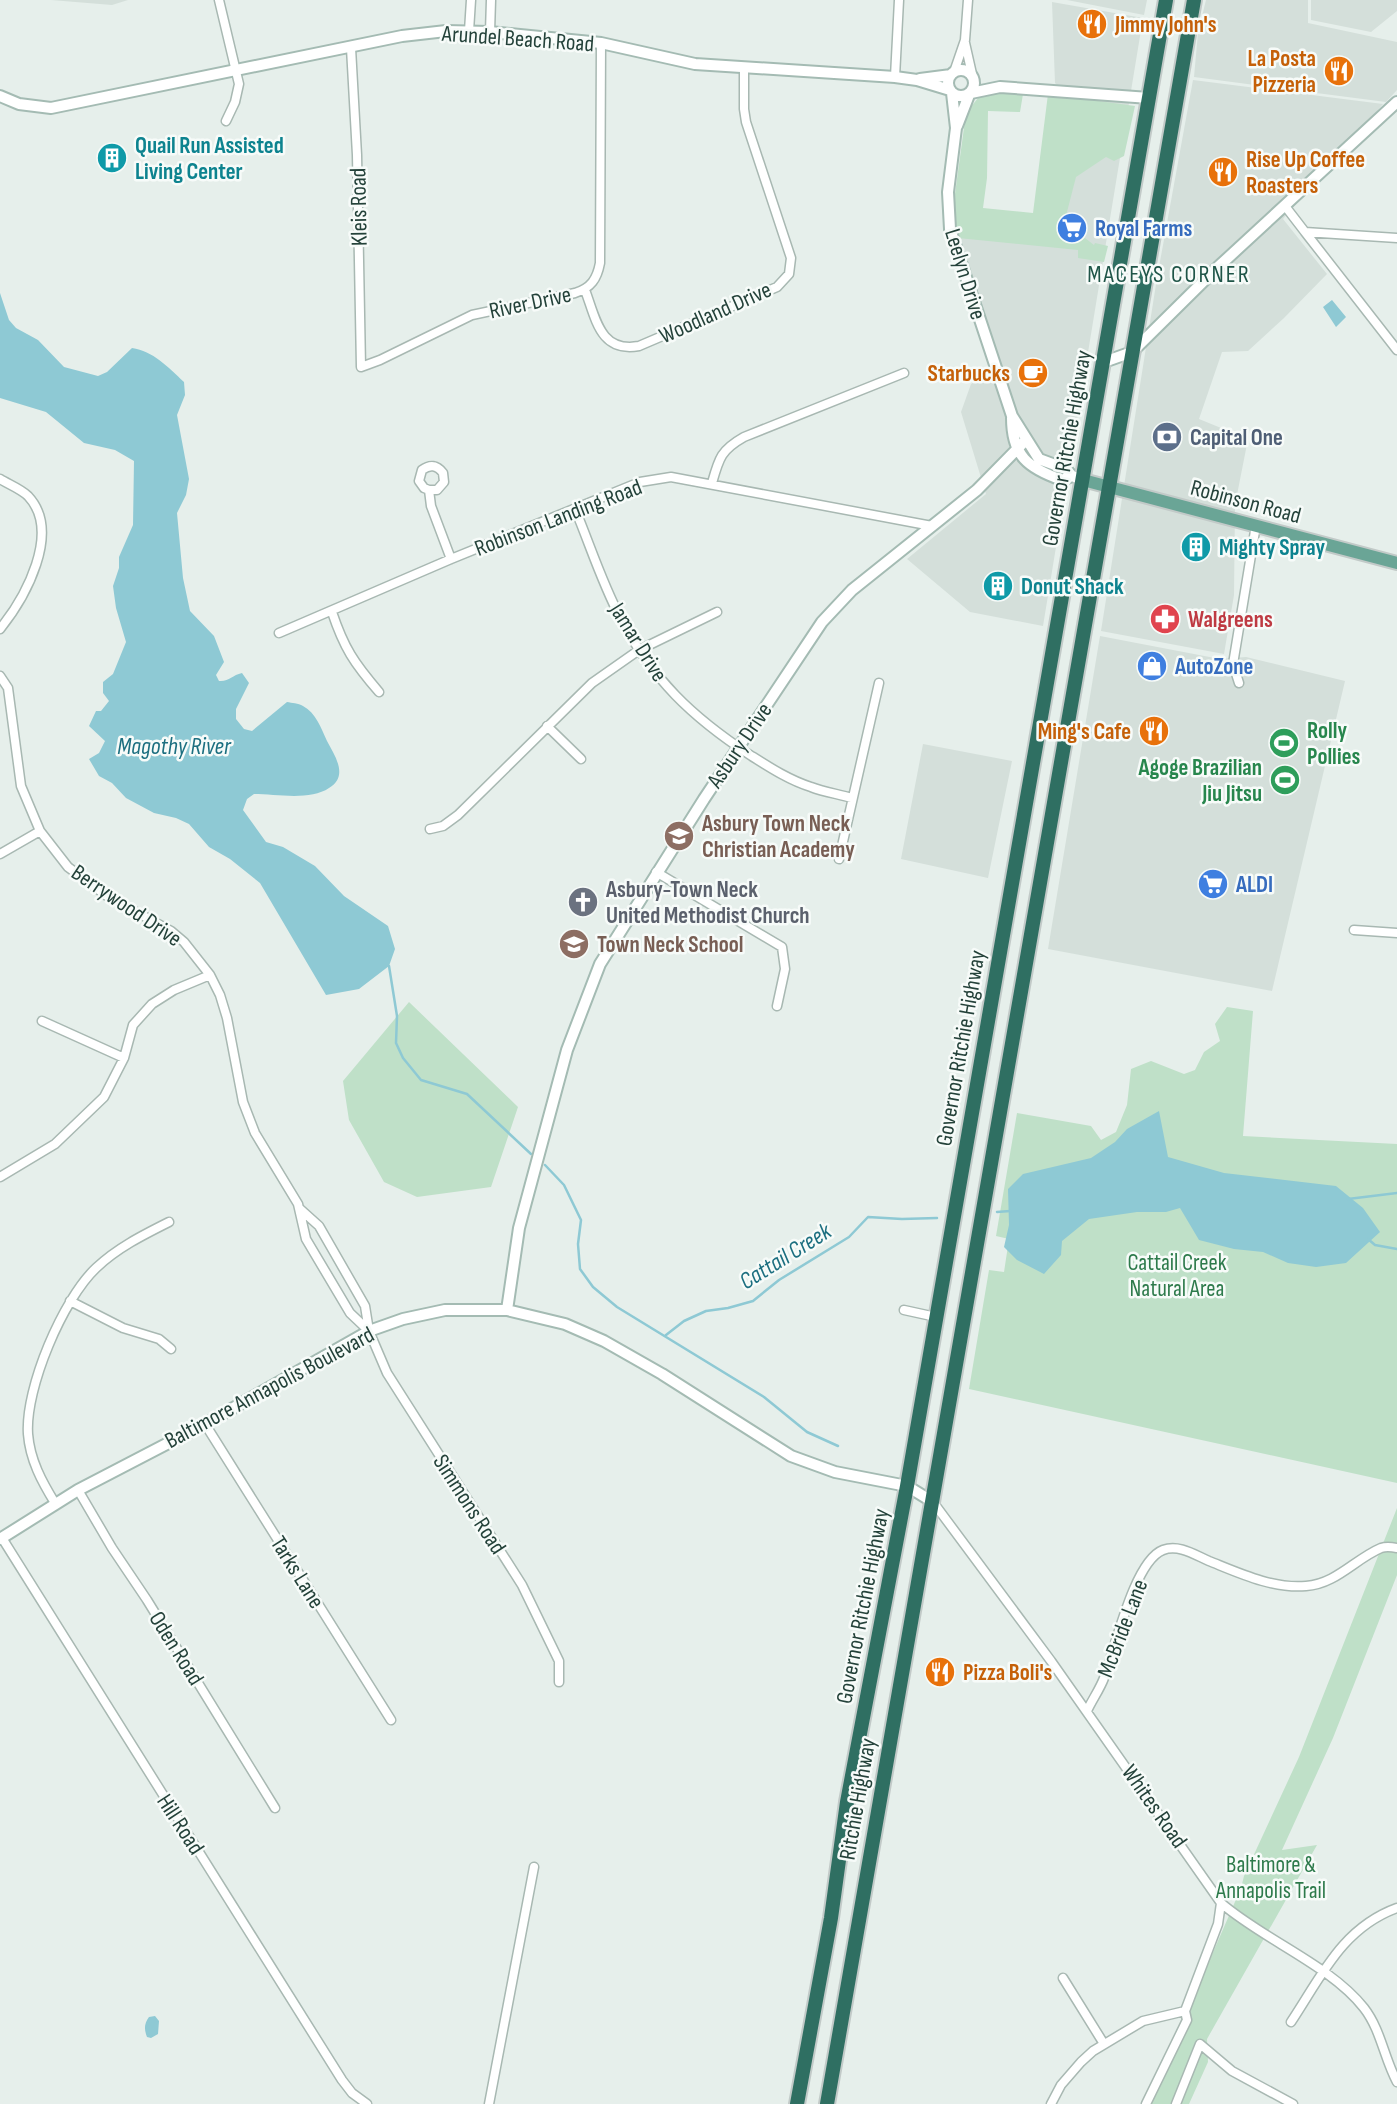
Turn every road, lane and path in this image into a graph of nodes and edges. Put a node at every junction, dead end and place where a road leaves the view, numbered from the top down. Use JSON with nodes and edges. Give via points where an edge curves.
{"nodes":[{"id":1,"x":219,"y":0,"type":"edge"},
{"id":2,"x":471,"y":0,"type":"edge"},
{"id":3,"x":491,"y":0,"type":"edge"},
{"id":4,"x":899,"y":0,"type":"edge"},
{"id":5,"x":968,"y":0,"type":"edge"},
{"id":6,"x":1166,"y":0,"type":"edge"},
{"id":7,"x":1194,"y":0,"type":"edge"},
{"id":8,"x":468,"y":31,"type":"junction"},
{"id":9,"x":490,"y":32,"type":"junction"},
{"id":10,"x":965,"y":40,"type":"junction"},
{"id":11,"x":601,"y":43,"type":"junction"},
{"id":12,"x":351,"y":48,"type":"junction"},
{"id":13,"x":744,"y":68,"type":"junction"},
{"id":14,"x":236,"y":71,"type":"junction"},
{"id":15,"x":952,"y":74,"type":"junction"},
{"id":16,"x":972,"y":75,"type":"junction"},
{"id":17,"x":895,"y":77,"type":"junction"},
{"id":18,"x":917,"y":80,"type":"junction"},
{"id":19,"x":999,"y":87,"type":"junction"},
{"id":20,"x":951,"y":91,"type":"junction"},
{"id":21,"x":970,"y":94,"type":"junction"},
{"id":22,"x":0,"y":96,"type":"edge"},
{"id":23,"x":1149,"y":98,"type":"junction"},
{"id":24,"x":1397,"y":102,"type":"edge"},
{"id":25,"x":226,"y":121,"type":"dead end"},
{"id":26,"x":956,"y":128,"type":"junction"},
{"id":27,"x":1285,"y":206,"type":"junction"},
{"id":28,"x":1305,"y":232,"type":"junction"},
{"id":29,"x":1397,"y":238,"type":"edge"},
{"id":30,"x":585,"y":290,"type":"junction"},
{"id":31,"x":1397,"y":349,"type":"edge"},
{"id":32,"x":1132,"y":352,"type":"junction"},
{"id":33,"x":1104,"y":362,"type":"junction"},
{"id":34,"x":361,"y":367,"type":"joint"},
{"id":35,"x":904,"y":373,"type":"dead end"},
{"id":36,"x":1012,"y":416,"type":"junction"},
{"id":37,"x":1026,"y":440,"type":"junction"},
{"id":38,"x":1017,"y":450,"type":"junction"},
{"id":39,"x":1078,"y":478,"type":"junction"},
{"id":40,"x":0,"y":479,"type":"edge"},
{"id":41,"x":712,"y":483,"type":"junction"},
{"id":42,"x":1109,"y":487,"type":"junction"},
{"id":43,"x":429,"y":491,"type":"dead end"},
{"id":44,"x":575,"y":509,"type":"junction"},
{"id":45,"x":1256,"y":525,"type":"junction"},
{"id":46,"x":932,"y":526,"type":"junction"},
{"id":47,"x":451,"y":559,"type":"junction"},
{"id":48,"x":1397,"y":563,"type":"edge"},
{"id":49,"x":332,"y":612,"type":"junction"},
{"id":50,"x":717,"y":612,"type":"dead end"},
{"id":51,"x":0,"y":629,"type":"edge"},
{"id":52,"x":278,"y":633,"type":"dead end"},
{"id":53,"x":639,"y":650,"type":"junction"},
{"id":54,"x":0,"y":676,"type":"edge"},
{"id":55,"x":879,"y":683,"type":"dead end"},
{"id":56,"x":1239,"y":683,"type":"dead end"},
{"id":57,"x":379,"y":692,"type":"dead end"},
{"id":58,"x":547,"y":726,"type":"junction"},
{"id":59,"x":739,"y":748,"type":"junction"},
{"id":60,"x":581,"y":759,"type":"dead end"},
{"id":61,"x":852,"y":798,"type":"junction"},
{"id":62,"x":430,"y":829,"type":"dead end"},
{"id":63,"x":40,"y":831,"type":"junction"},
{"id":64,"x":0,"y":854,"type":"edge"},
{"id":65,"x":839,"y":859,"type":"dead end"},
{"id":66,"x":656,"y":872,"type":"junction"},
{"id":67,"x":1354,"y":930,"type":"dead end"},
{"id":68,"x":1397,"y":933,"type":"edge"},
{"id":69,"x":210,"y":975,"type":"junction"},
{"id":70,"x":777,"y":1006,"type":"dead end"},
{"id":71,"x":42,"y":1021,"type":"dead end"},
{"id":72,"x":124,"y":1058,"type":"junction"},
{"id":73,"x":0,"y":1177,"type":"edge"},
{"id":74,"x":299,"y":1208,"type":"junction"},
{"id":75,"x":169,"y":1222,"type":"dead end"},
{"id":76,"x":70,"y":1301,"type":"junction"},
{"id":77,"x":507,"y":1310,"type":"junction"},
{"id":78,"x":904,"y":1310,"type":"dead end"},
{"id":79,"x":936,"y":1317,"type":"junction"},
{"id":80,"x":369,"y":1331,"type":"junction"},
{"id":81,"x":171,"y":1349,"type":"dead end"},
{"id":82,"x":205,"y":1423,"type":"junction"},
{"id":83,"x":907,"y":1486,"type":"junction"},
{"id":84,"x":78,"y":1490,"type":"junction"},
{"id":85,"x":933,"y":1502,"type":"junction"},
{"id":86,"x":55,"y":1503,"type":"junction"},
{"id":87,"x":1,"y":1538,"type":"edge"},
{"id":88,"x":1397,"y":1548,"type":"edge"},
{"id":89,"x":559,"y":1682,"type":"dead end"},
{"id":90,"x":1087,"y":1711,"type":"junction"},
{"id":91,"x":391,"y":1720,"type":"dead end"},
{"id":92,"x":275,"y":1808,"type":"dead end"},
{"id":93,"x":534,"y":1867,"type":"dead end"},
{"id":94,"x":1221,"y":1903,"type":"junction"},
{"id":95,"x":1397,"y":1908,"type":"edge"},
{"id":96,"x":1322,"y":1972,"type":"junction"},
{"id":97,"x":1063,"y":1978,"type":"dead end"},
{"id":98,"x":1186,"y":2016,"type":"junction"},
{"id":99,"x":1291,"y":2022,"type":"dead end"},
{"id":100,"x":1104,"y":2044,"type":"junction"},
{"id":101,"x":1397,"y":2082,"type":"edge"},
{"id":102,"x":367,"y":2104,"type":"edge"},
{"id":103,"x":489,"y":2104,"type":"edge"},
{"id":104,"x":797,"y":2104,"type":"edge"},
{"id":105,"x":827,"y":2104,"type":"edge"},
{"id":106,"x":1051,"y":2104,"type":"edge"},
{"id":107,"x":1146,"y":2104,"type":"edge"},
{"id":108,"x":1176,"y":2104,"type":"edge"},
{"id":109,"x":1293,"y":2104,"type":"edge"}],
"edges":[{"from":1,"to":14,"type":"street"},
{"from":2,"to":8,"type":"street"},
{"from":3,"to":9,"type":"street"},
{"from":4,"to":17,"type":"street"},
{"from":5,"to":10,"type":"street"},
{"from":6,"to":23,"type":"highway","name":"Governor Ritchie Highway"},
{"from":7,"to":32,"type":"highway"},
{"from":8,"to":9,"type":"street","name":"Arundel Beach Road"},
{"from":8,"to":12,"type":"street","name":"Arundel Beach Road","via":[[426,32]]},
{"from":9,"to":11,"type":"street","name":"Arundel Beach Road"},
{"from":10,"to":15,"type":"street"},
{"from":10,"to":16,"type":"street"},
{"from":11,"to":13,"type":"street","name":"Arundel Beach Road","via":[[678,62]]},
{"from":11,"to":30,"type":"street","name":"River Drive","via":[[600,263],[593,283]]},
{"from":12,"to":14,"type":"street","name":"Arundel Beach Road"},
{"from":12,"to":34,"type":"street","name":"Kleis Road"},
{"from":13,"to":17,"type":"street","name":"Arundel Beach Road"},
{"from":13,"to":30,"type":"street","name":"Woodland Drive","via":[[746,122],[791,258],[789,274],[775,288],[628,348],[614,345],[603,334]]},
{"from":14,"to":22,"type":"street","name":"Arundel Beach Road","via":[[51,108]]},
{"from":14,"to":25,"type":"street","via":[[238,94]]},
{"from":15,"to":16,"type":"street","via":[[961,70]]},
{"from":15,"to":18,"type":"street","name":"Arundel Beach Road"},
{"from":15,"to":20,"type":"street","via":[[948,82]]},
{"from":16,"to":19,"type":"street"},
{"from":16,"to":21,"type":"street","via":[[975,87]]},
{"from":17,"to":18,"type":"street","name":"Arundel Beach Road"},
{"from":18,"to":20,"type":"street","name":"Arundel Beach Road"},
{"from":19,"to":21,"type":"street"},
{"from":19,"to":23,"type":"street"},
{"from":20,"to":21,"type":"street","via":[[960,97]]},
{"from":20,"to":26,"type":"street","name":"Leelyn Drive"},
{"from":21,"to":26,"type":"street","name":"Leelyn Drive"},
{"from":23,"to":33,"type":"highway","name":"Governor Ritchie Highway"},
{"from":24,"to":27,"type":"street"},
{"from":26,"to":36,"type":"street","name":"Leelyn Drive","via":[[948,192],[950,229]]},
{"from":27,"to":28,"type":"street"},
{"from":27,"to":32,"type":"street"},
{"from":28,"to":29,"type":"street"},
{"from":28,"to":31,"type":"street"},
{"from":30,"to":34,"type":"street","name":"River Drive","via":[[472,315]]},
{"from":32,"to":33,"type":"street"},
{"from":32,"to":42,"type":"highway"},
{"from":33,"to":39,"type":"highway","name":"Governor Ritchie Highway"},
{"from":35,"to":41,"type":"street","via":[[744,437],[718,459]]},
{"from":36,"to":37,"type":"street","name":"Leelyn Drive"},
{"from":36,"to":38,"type":"street","name":"Leelyn Drive"},
{"from":37,"to":38,"type":"street","name":"Asbury Drive"},
{"from":37,"to":39,"type":"street","name":"Leelyn Drive","via":[[1039,459]]},
{"from":38,"to":39,"type":"street","via":[[1040,472],[1062,480]]},
{"from":38,"to":46,"type":"street","name":"Asbury Drive"},
{"from":39,"to":42,"type":"main road","name":"Robinson Road"},
{"from":39,"to":79,"type":"highway","name":"Governor Ritchie Highway"},
{"from":40,"to":51,"type":"street","via":[[28,496],[42,527],[37,564]]},
{"from":41,"to":44,"type":"street","name":"Robinson Landing Road","via":[[671,477],[640,482]]},
{"from":41,"to":46,"type":"street","name":"Robinson Landing Road"},
{"from":42,"to":45,"type":"main road","name":"Robinson Road"},
{"from":42,"to":85,"type":"highway"},
{"from":43,"to":47,"type":"street"},
{"from":44,"to":47,"type":"street","name":"Robinson Landing Road"},
{"from":44,"to":53,"type":"street","name":"Jamar Drive","via":[[619,616]]},
{"from":45,"to":48,"type":"main road","name":"Robinson Road"},
{"from":45,"to":56,"type":"street","via":[[1233,664]]},
{"from":46,"to":59,"type":"street","name":"Asbury Drive","via":[[852,590],[822,622]]},
{"from":47,"to":49,"type":"street","name":"Robinson Landing Road"},
{"from":49,"to":52,"type":"street","name":"Robinson Landing Road"},
{"from":49,"to":57,"type":"street","via":[[352,660]]},
{"from":50,"to":53,"type":"street"},
{"from":53,"to":58,"type":"street","via":[[592,683]]},
{"from":53,"to":59,"type":"street","name":"Jamar Drive","via":[[687,709]]},
{"from":54,"to":63,"type":"street","name":"Berrywood Drive","via":[[8,688],[20,786]]},
{"from":55,"to":61,"type":"street"},
{"from":58,"to":60,"type":"street"},
{"from":58,"to":62,"type":"street","via":[[458,815]]},
{"from":59,"to":61,"type":"street","name":"Jamar Drive","via":[[809,787]]},
{"from":59,"to":66,"type":"street","name":"Asbury Drive"},
{"from":61,"to":65,"type":"street"},
{"from":63,"to":64,"type":"street"},
{"from":63,"to":69,"type":"street","name":"Berrywood Drive","via":[[68,867],[107,897],[171,931]]},
{"from":66,"to":70,"type":"street","via":[[782,947],[785,969]]},
{"from":66,"to":77,"type":"street","name":"Asbury Drive","via":[[600,964],[567,1050],[519,1228]]},
{"from":67,"to":68,"type":"street"},
{"from":69,"to":72,"type":"street","via":[[174,989],[152,1004],[133,1026]]},
{"from":69,"to":74,"type":"street","name":"Berrywood Drive","via":[[228,1018],[243,1102],[255,1133]]},
{"from":71,"to":72,"type":"street"},
{"from":72,"to":73,"type":"street","via":[[104,1097],[55,1144]]},
{"from":74,"to":80,"type":"street","name":"Berrywood Drive","via":[[306,1239],[350,1313]]},
{"from":74,"to":80,"type":"street","name":"Berrywood Drive","via":[[319,1226],[365,1306]]},
{"from":75,"to":76,"type":"street","via":[[130,1242],[95,1268]]},
{"from":76,"to":81,"type":"street","via":[[123,1328],[159,1339]]},
{"from":76,"to":86,"type":"street","via":[[55,1328],[33,1395],[28,1432],[36,1468]]},
{"from":77,"to":80,"type":"street","name":"Baltimore Annapolis Boulevard","via":[[444,1310]]},
{"from":77,"to":83,"type":"street","name":"Baltimore Annapolis Boulevard","via":[[565,1324],[604,1341],[805,1463]]},
{"from":78,"to":79,"type":"street"},
{"from":79,"to":83,"type":"highway","name":"Governor Ritchie Highway"},
{"from":80,"to":82,"type":"street","name":"Baltimore Annapolis Boulevard"},
{"from":80,"to":89,"type":"street","name":"Simmons Road","via":[[387,1373],[522,1585],[559,1661]]},
{"from":82,"to":84,"type":"street","name":"Baltimore Annapolis Boulevard"},
{"from":82,"to":91,"type":"street","name":"Tarks Lane"},
{"from":83,"to":85,"type":"street","name":"Baltimore Annapolis Boulevard"},
{"from":83,"to":104,"type":"highway","name":"Governor Ritchie Highway","via":[[847,1801]]},
{"from":84,"to":86,"type":"street","name":"Baltimore Annapolis Boulevard"},
{"from":84,"to":92,"type":"street","name":"Oden Road"},
{"from":85,"to":90,"type":"street","name":"Whites Road"},
{"from":85,"to":105,"type":"highway","name":"Ritchie Highway"},
{"from":86,"to":87,"type":"street","name":"Baltimore Annapolis Boulevard"},
{"from":87,"to":102,"type":"street","name":"Hill Road","via":[[342,2080]]},
{"from":88,"to":90,"type":"street","name":"McBride Lane","via":[[1382,1547],[1340,1574],[1304,1586],[1257,1580],[1180,1548],[1156,1553],[1135,1585],[1103,1681]]},
{"from":90,"to":94,"type":"street","name":"Whites Road"},
{"from":93,"to":103,"type":"street"},
{"from":94,"to":96,"type":"street","name":"Whites Road"},
{"from":94,"to":98,"type":"street"},
{"from":95,"to":96,"type":"street","via":[[1353,1933]]},
{"from":96,"to":99,"type":"street"},
{"from":96,"to":101,"type":"street","name":"Whites Road","via":[[1365,2009]]},
{"from":97,"to":100,"type":"street"},
{"from":98,"to":100,"type":"street","via":[[1143,2021]]},
{"from":98,"to":107,"type":"street"},
{"from":100,"to":106,"type":"street","via":[[1078,2064]]},
{"from":108,"to":109,"type":"street","via":[[1200,2044],[1232,2071]]}]}
